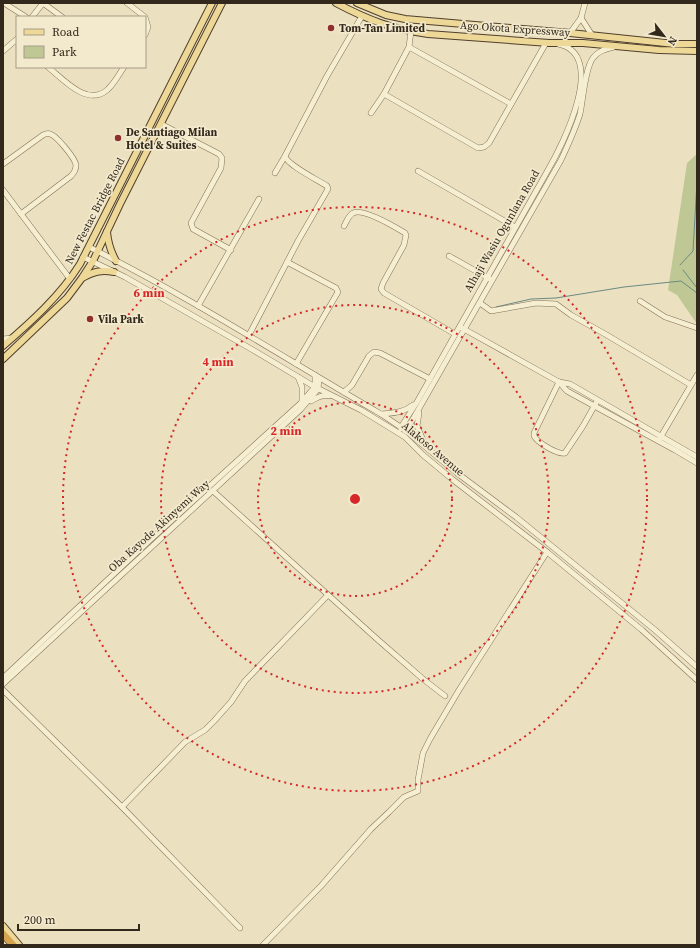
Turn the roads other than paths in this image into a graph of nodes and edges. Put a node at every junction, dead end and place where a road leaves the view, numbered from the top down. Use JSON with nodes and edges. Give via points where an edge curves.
{"nodes":[{"id":1,"x":4,"y":3,"type":"edge"},
{"id":2,"x":43,"y":3,"type":"edge"},
{"id":3,"x":127,"y":3,"type":"edge"},
{"id":4,"x":212,"y":3,"type":"edge"},
{"id":5,"x":222,"y":3,"type":"edge"},
{"id":6,"x":336,"y":3,"type":"edge"},
{"id":7,"x":357,"y":3,"type":"edge"},
{"id":8,"x":585,"y":3,"type":"edge"},
{"id":9,"x":24,"y":16,"type":"edge"},
{"id":10,"x":33,"y":16,"type":"edge"},
{"id":11,"x":61,"y":16,"type":"edge"},
{"id":12,"x":144,"y":16,"type":"edge"},
{"id":13,"x":362,"y":16,"type":"junction"},
{"id":14,"x":581,"y":18,"type":"junction"},
{"id":15,"x":146,"y":20,"type":"edge"},
{"id":16,"x":411,"y":31,"type":"junction"},
{"id":17,"x":146,"y":32,"type":"edge"},
{"id":18,"x":570,"y":32,"type":"junction"},
{"id":19,"x":592,"y":35,"type":"junction"},
{"id":20,"x":16,"y":41,"type":"edge"},
{"id":21,"x":547,"y":43,"type":"junction"},
{"id":22,"x":697,"y":44,"type":"edge"},
{"id":23,"x":617,"y":46,"type":"junction"},
{"id":24,"x":410,"y":47,"type":"junction"},
{"id":25,"x":697,"y":50,"type":"edge"},
{"id":26,"x":3,"y":51,"type":"edge"},
{"id":27,"x":49,"y":68,"type":"edge"},
{"id":28,"x":123,"y":68,"type":"edge"},
{"id":29,"x":384,"y":94,"type":"junction"},
{"id":30,"x":511,"y":104,"type":"junction"},
{"id":31,"x":372,"y":113,"type":"dead end"},
{"id":32,"x":161,"y":124,"type":"junction"},
{"id":33,"x":143,"y":140,"type":"junction"},
{"id":34,"x":150,"y":144,"type":"junction"},
{"id":35,"x":285,"y":156,"type":"junction"},
{"id":36,"x":3,"y":164,"type":"edge"},
{"id":37,"x":418,"y":171,"type":"dead end"},
{"id":38,"x":275,"y":173,"type":"dead end"},
{"id":39,"x":3,"y":190,"type":"edge"},
{"id":40,"x":260,"y":199,"type":"dead end"},
{"id":41,"x":21,"y":214,"type":"junction"},
{"id":42,"x":344,"y":226,"type":"dead end"},
{"id":43,"x":515,"y":227,"type":"junction"},
{"id":44,"x":107,"y":232,"type":"junction"},
{"id":45,"x":89,"y":247,"type":"junction"},
{"id":46,"x":231,"y":250,"type":"junction"},
{"id":47,"x":98,"y":251,"type":"junction"},
{"id":48,"x":449,"y":256,"type":"dead end"},
{"id":49,"x":83,"y":257,"type":"junction"},
{"id":50,"x":93,"y":261,"type":"junction"},
{"id":51,"x":116,"y":261,"type":"junction"},
{"id":52,"x":287,"y":262,"type":"junction"},
{"id":53,"x":114,"y":272,"type":"junction"},
{"id":54,"x":487,"y":277,"type":"junction"},
{"id":55,"x":70,"y":278,"type":"junction"},
{"id":56,"x":82,"y":278,"type":"junction"},
{"id":57,"x":492,"y":280,"type":"junction"},
{"id":58,"x":640,"y":301,"type":"dead end"},
{"id":59,"x":480,"y":303,"type":"junction"},
{"id":60,"x":198,"y":306,"type":"junction"},
{"id":61,"x":459,"y":326,"type":"junction"},
{"id":62,"x":697,"y":328,"type":"edge"},
{"id":63,"x":465,"y":329,"type":"junction"},
{"id":64,"x":455,"y":334,"type":"junction"},
{"id":65,"x":249,"y":335,"type":"junction"},
{"id":66,"x":12,"y":338,"type":"junction"},
{"id":67,"x":3,"y":339,"type":"edge"},
{"id":68,"x":3,"y":346,"type":"edge"},
{"id":69,"x":3,"y":359,"type":"edge"},
{"id":70,"x":296,"y":364,"type":"junction"},
{"id":71,"x":697,"y":375,"type":"edge"},
{"id":72,"x":297,"y":376,"type":"junction"},
{"id":73,"x":317,"y":376,"type":"junction"},
{"id":74,"x":430,"y":379,"type":"junction"},
{"id":75,"x":559,"y":382,"type":"junction"},
{"id":76,"x":691,"y":385,"type":"junction"},
{"id":77,"x":317,"y":388,"type":"junction"},
{"id":78,"x":344,"y":392,"type":"junction"},
{"id":79,"x":598,"y":400,"type":"junction"},
{"id":80,"x":342,"y":401,"type":"junction"},
{"id":81,"x":417,"y":402,"type":"junction"},
{"id":82,"x":302,"y":404,"type":"junction"},
{"id":83,"x":594,"y":406,"type":"junction"},
{"id":84,"x":420,"y":407,"type":"junction"},
{"id":85,"x":381,"y":414,"type":"junction"},
{"id":86,"x":403,"y":428,"type":"junction"},
{"id":87,"x":403,"y":436,"type":"junction"},
{"id":88,"x":660,"y":438,"type":"junction"},
{"id":89,"x":425,"y":446,"type":"junction"},
{"id":90,"x":697,"y":457,"type":"edge"},
{"id":91,"x":697,"y":463,"type":"edge"},
{"id":92,"x":213,"y":491,"type":"junction"},
{"id":93,"x":547,"y":552,"type":"junction"},
{"id":94,"x":328,"y":595,"type":"junction"},
{"id":95,"x":697,"y":668,"type":"edge"},
{"id":96,"x":3,"y":678,"type":"edge"},
{"id":97,"x":697,"y":680,"type":"edge"},
{"id":98,"x":3,"y":684,"type":"edge"},
{"id":99,"x":3,"y":690,"type":"edge"},
{"id":100,"x":445,"y":696,"type":"dead end"},
{"id":101,"x":122,"y":807,"type":"junction"},
{"id":102,"x":240,"y":928,"type":"dead end"},
{"id":103,"x":4,"y":930,"type":"edge"},
{"id":104,"x":12,"y":945,"type":"edge"},
{"id":105,"x":19,"y":945,"type":"edge"},
{"id":106,"x":263,"y":945,"type":"edge"}],
"edges":[{"from":1,"to":9,"type":"street"},
{"from":2,"to":10,"type":"street"},
{"from":2,"to":11,"type":"street"},
{"from":3,"to":12,"type":"street"},
{"from":4,"to":33,"type":"main road","name":"New Festac Bridge Road"},
{"from":5,"to":32,"type":"main road"},
{"from":6,"to":13,"type":"main road","name":"Ago Okota Expressway"},
{"from":7,"to":18,"type":"main road","name":"Ago Okota Expressway","via":[[398,18]]},
{"from":8,"to":14,"type":"street"},
{"from":13,"to":16,"type":"main road","name":"Ago Okota Expressway"},
{"from":13,"to":35,"type":"street"},
{"from":14,"to":18,"type":"street"},
{"from":14,"to":19,"type":"street"},
{"from":15,"to":17,"type":"street","via":[[148,27]]},
{"from":16,"to":21,"type":"main road","name":"Ago Okota Expressway"},
{"from":16,"to":24,"type":"street"},
{"from":18,"to":19,"type":"main road","name":"Ago Okota Expressway"},
{"from":19,"to":22,"type":"main road","name":"Ago Okota Expressway","via":[[669,44]]},
{"from":20,"to":26,"type":"street"},
{"from":21,"to":23,"type":"main road","name":"Ago Okota Expressway"},
{"from":21,"to":30,"type":"street"},
{"from":21,"to":43,"type":"street","name":"Alhaji Wasiu Ogunlana Road","via":[[562,45],[577,57],[581,72],[577,100],[562,145]]},
{"from":23,"to":25,"type":"main road","name":"Ago Okota Expressway"},
{"from":23,"to":57,"type":"street","name":"Alhaji Wasiu Ogunlana Road","via":[[602,51],[590,61],[578,119],[567,146]]},
{"from":24,"to":29,"type":"street"},
{"from":24,"to":30,"type":"street"},
{"from":27,"to":28,"type":"street","via":[[83,94],[94,96],[107,90]]},
{"from":29,"to":30,"type":"street","via":[[478,148],[489,143]]},
{"from":29,"to":31,"type":"street"},
{"from":32,"to":34,"type":"main road"},
{"from":32,"to":46,"type":"street","via":[[219,154],[222,158],[221,168],[191,223],[193,229]]},
{"from":33,"to":34,"type":"main road"},
{"from":33,"to":45,"type":"main road","name":"New Festac Bridge Road"},
{"from":34,"to":44,"type":"main road"},
{"from":35,"to":38,"type":"street"},
{"from":35,"to":52,"type":"street","via":[[288,163],[328,189]]},
{"from":36,"to":41,"type":"street","via":[[49,133],[59,140],[75,162],[75,171],[71,176]]},
{"from":37,"to":43,"type":"street"},
{"from":39,"to":41,"type":"street"},
{"from":40,"to":46,"type":"street"},
{"from":41,"to":55,"type":"street"},
{"from":42,"to":64,"type":"street","via":[[355,212],[376,217],[405,233],[404,245],[381,289]]},
{"from":43,"to":54,"type":"street","name":"Alhaji Wasiu Ogunlana Road"},
{"from":44,"to":47,"type":"main road"},
{"from":44,"to":51,"type":"main road","via":[[108,244]]},
{"from":45,"to":47,"type":"street","name":"Alakoso Avenue"},
{"from":45,"to":49,"type":"main road","name":"New Festac Bridge Road"},
{"from":46,"to":60,"type":"street"},
{"from":47,"to":50,"type":"main road"},
{"from":47,"to":51,"type":"street","name":"Alakoso Avenue"},
{"from":48,"to":54,"type":"street"},
{"from":49,"to":50,"type":"street","name":"Alakoso Avenue"},
{"from":49,"to":55,"type":"main road","name":"New Festac Bridge Road"},
{"from":50,"to":53,"type":"street","name":"Alakoso Avenue"},
{"from":50,"to":56,"type":"main road"},
{"from":51,"to":60,"type":"street","name":"Alakoso Avenue"},
{"from":52,"to":65,"type":"street"},
{"from":52,"to":70,"type":"street","via":[[336,288],[338,292]]},
{"from":53,"to":56,"type":"main road","via":[[103,270]]},
{"from":53,"to":72,"type":"street","name":"Alakoso Avenue"},
{"from":54,"to":57,"type":"street"},
{"from":54,"to":61,"type":"street","name":"Alhaji Wasiu Ogunlana Road"},
{"from":55,"to":66,"type":"main road","name":"New Festac Bridge Road","via":[[52,300]]},
{"from":56,"to":69,"type":"main road","via":[[67,298]]},
{"from":57,"to":59,"type":"street","name":"Alhaji Wasiu Ogunlana Road"},
{"from":58,"to":62,"type":"street","via":[[664,317]]},
{"from":59,"to":63,"type":"street","name":"Alhaji Wasiu Ogunlana Road"},
{"from":59,"to":76,"type":"street","via":[[491,311],[536,303],[556,304]]},
{"from":60,"to":65,"type":"street","name":"Alakoso Avenue"},
{"from":61,"to":63,"type":"street"},
{"from":61,"to":64,"type":"street","name":"Alhaji Wasiu Ogunlana Road"},
{"from":63,"to":75,"type":"street"},
{"from":63,"to":84,"type":"street","name":"Alhaji Wasiu Ogunlana Road"},
{"from":64,"to":74,"type":"street","name":"Alhaji Wasiu Ogunlana Road"},
{"from":65,"to":70,"type":"street","name":"Alakoso Avenue"},
{"from":66,"to":67,"type":"street"},
{"from":66,"to":68,"type":"main road","name":"New Festac Bridge Road"},
{"from":70,"to":73,"type":"street","name":"Alakoso Avenue"},
{"from":71,"to":76,"type":"street"},
{"from":72,"to":77,"type":"street","name":"Alakoso Avenue"},
{"from":72,"to":82,"type":"street","via":[[302,387]]},
{"from":73,"to":77,"type":"street"},
{"from":73,"to":78,"type":"street","name":"Alakoso Avenue"},
{"from":74,"to":78,"type":"street","via":[[374,352],[352,385]]},
{"from":74,"to":81,"type":"street","name":"Alhaji Wasiu Ogunlana Road"},
{"from":75,"to":79,"type":"street","via":[[570,384]]},
{"from":75,"to":83,"type":"street","via":[[567,391]]},
{"from":75,"to":83,"type":"street","via":[[534,433],[540,443],[561,454],[565,453]]},
{"from":76,"to":88,"type":"street"},
{"from":77,"to":80,"type":"street","name":"Alakoso Avenue"},
{"from":77,"to":82,"type":"street","name":"Oba Kayode Akinyemi Way"},
{"from":78,"to":85,"type":"street","name":"Alakoso Avenue"},
{"from":79,"to":83,"type":"street"},
{"from":79,"to":88,"type":"street"},
{"from":80,"to":82,"type":"street","via":[[326,395]]},
{"from":80,"to":87,"type":"street","name":"Alakoso Avenue"},
{"from":81,"to":85,"type":"street","via":[[403,411]]},
{"from":81,"to":86,"type":"street","name":"Alhaji Wasiu Ogunlana Road"},
{"from":82,"to":92,"type":"street","name":"Oba Kayode Akinyemi Way"},
{"from":82,"to":96,"type":"street","name":"Oba Kayode Akinyemi Way","via":[[149,541]]},
{"from":83,"to":88,"type":"street"},
{"from":84,"to":86,"type":"street","name":"Alhaji Wasiu Ogunlana Road","via":[[410,424]]},
{"from":84,"to":89,"type":"street","via":[[417,426]]},
{"from":85,"to":86,"type":"street","name":"Alakoso Avenue"},
{"from":86,"to":87,"type":"street"},
{"from":86,"to":89,"type":"street","name":"Alakoso Avenue"},
{"from":87,"to":93,"type":"street","name":"Alakoso Avenue","via":[[452,479]]},
{"from":88,"to":90,"type":"street"},
{"from":88,"to":91,"type":"street"},
{"from":89,"to":95,"type":"street","name":"Alakoso Avenue","via":[[637,615]]},
{"from":92,"to":94,"type":"street"},
{"from":92,"to":98,"type":"street","name":"Oba Kayode Akinyemi Way"},
{"from":93,"to":97,"type":"street","name":"Alakoso Avenue","via":[[662,646]]},
{"from":93,"to":106,"type":"street","via":[[430,739],[423,753],[418,792],[404,797]]},
{"from":94,"to":100,"type":"street","via":[[399,659]]},
{"from":94,"to":101,"type":"street","via":[[245,681],[214,721],[205,730],[185,742]]},
{"from":99,"to":101,"type":"street"},
{"from":101,"to":102,"type":"street"},
{"from":103,"to":104,"type":"highway"},
{"from":103,"to":105,"type":"main road"}]}
